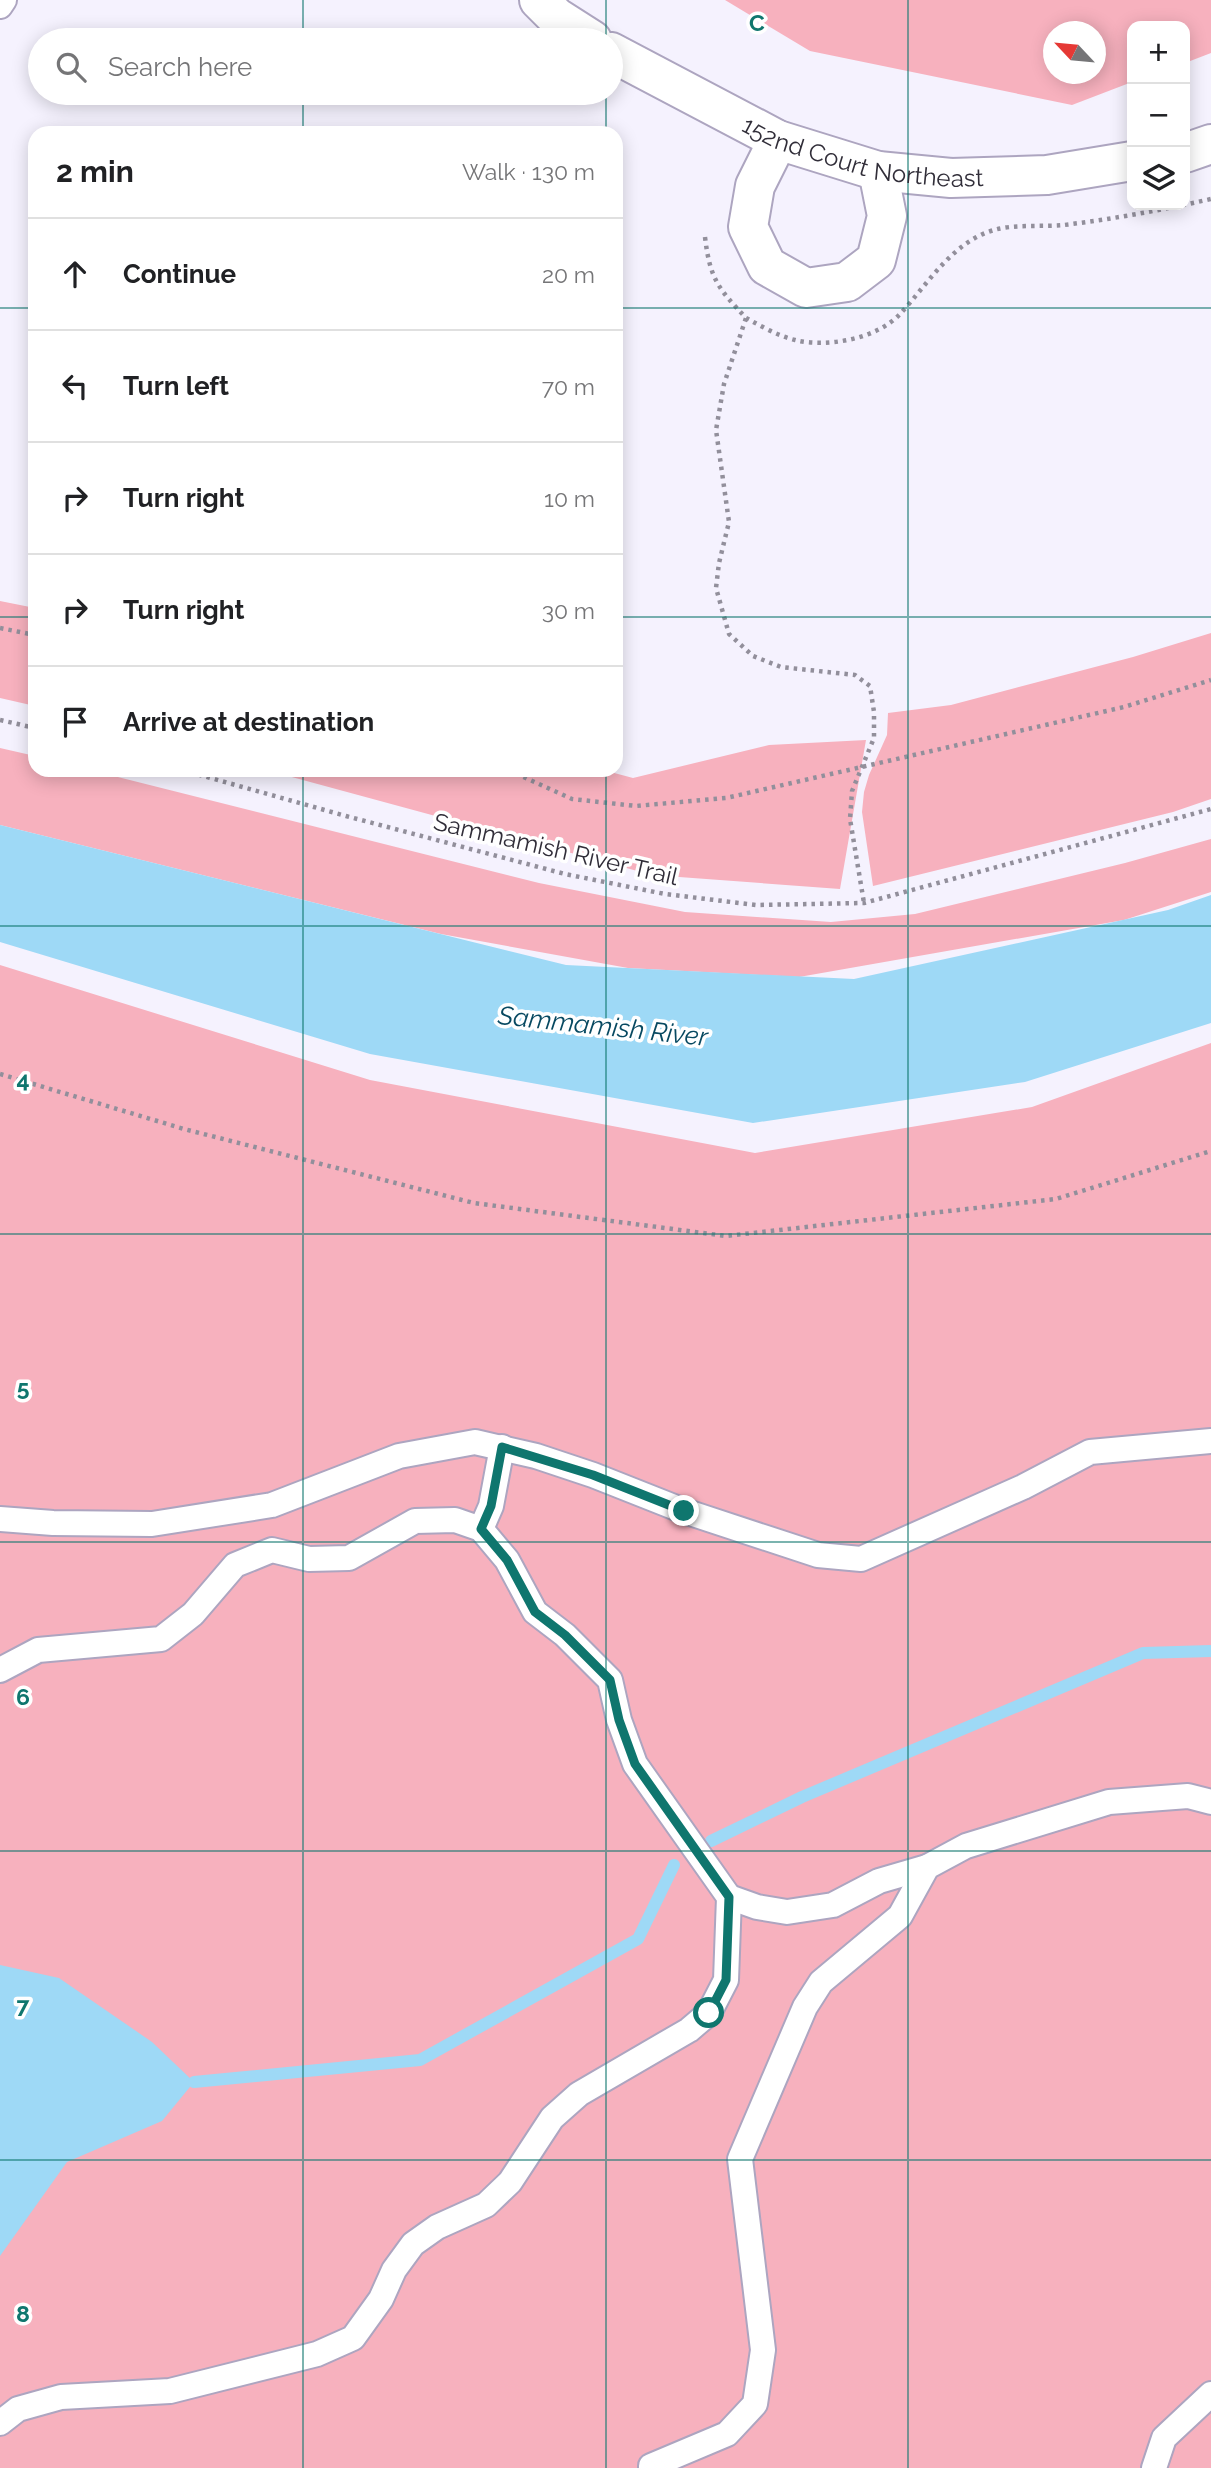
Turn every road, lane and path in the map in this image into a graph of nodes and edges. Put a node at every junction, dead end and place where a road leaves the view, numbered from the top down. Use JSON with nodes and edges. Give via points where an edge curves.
{"nodes":[{"id":1,"x":4,"y":0,"type":"edge"},
{"id":2,"x":539,"y":0,"type":"edge"},
{"id":3,"x":0,"y":6,"type":"edge"},
{"id":4,"x":573,"y":28,"type":"edge"},
{"id":5,"x":623,"y":58,"type":"edge"},
{"id":6,"x":778,"y":140,"type":"junction"},
{"id":7,"x":1211,"y":144,"type":"edge"},
{"id":8,"x":1190,"y":151,"type":"edge"},
{"id":9,"x":1127,"y":162,"type":"edge"},
{"id":10,"x":878,"y":171,"type":"junction"},
{"id":11,"x":1211,"y":199,"type":"edge"},
{"id":12,"x":705,"y":233,"type":"dead end"},
{"id":13,"x":746,"y":318,"type":"junction"},
{"id":14,"x":0,"y":628,"type":"edge"},
{"id":15,"x":28,"y":634,"type":"edge"},
{"id":16,"x":1211,"y":680,"type":"edge"},
{"id":17,"x":0,"y":720,"type":"edge"},
{"id":18,"x":28,"y":726,"type":"edge"},
{"id":19,"x":862,"y":767,"type":"junction"},
{"id":20,"x":209,"y":777,"type":"edge"},
{"id":21,"x":523,"y":777,"type":"edge"},
{"id":22,"x":1211,"y":809,"type":"edge"},
{"id":23,"x":864,"y":903,"type":"junction"},
{"id":24,"x":0,"y":1074,"type":"edge"},
{"id":25,"x":1211,"y":1151,"type":"edge"},
{"id":26,"x":1211,"y":1441,"type":"edge"},
{"id":27,"x":502,"y":1447,"type":"junction"},
{"id":28,"x":0,"y":1519,"type":"edge"},
{"id":29,"x":481,"y":1529,"type":"junction"},
{"id":30,"x":0,"y":1670,"type":"edge"},
{"id":31,"x":1211,"y":1802,"type":"edge"},
{"id":32,"x":927,"y":1867,"type":"junction"},
{"id":33,"x":729,"y":1897,"type":"junction"},
{"id":34,"x":1211,"y":2394,"type":"edge"},
{"id":35,"x":0,"y":2423,"type":"edge"},
{"id":36,"x":651,"y":2468,"type":"edge"},
{"id":37,"x":1154,"y":2468,"type":"edge"}],
"edges":[{"from":1,"to":3,"type":"lane"},
{"from":2,"to":4,"type":"street"},
{"from":5,"to":6,"type":"street","name":"152nd Court Northeast"},
{"from":6,"to":10,"type":"street","name":"152nd Court Northeast"},
{"from":6,"to":10,"type":"street","via":[[755,186],[748,227],[767,266],[806,288],[847,282],[876,260],[887,216]]},
{"from":7,"to":8,"type":"street"},
{"from":9,"to":10,"type":"street","name":"152nd Court Northeast","via":[[1047,175],[951,178]]},
{"from":11,"to":13,"type":"path","via":[[1148,213],[995,229],[963,245],[898,317],[862,338],[796,340]]},
{"from":12,"to":13,"type":"path","via":[[711,274]]},
{"from":13,"to":19,"type":"path","via":[[724,384],[716,430],[729,522],[716,588],[729,634],[753,656],[781,667],[855,675],[870,686],[874,738]]},
{"from":14,"to":15,"type":"path"},
{"from":16,"to":19,"type":"path","via":[[1124,707]]},
{"from":17,"to":18,"type":"path"},
{"from":19,"to":21,"type":"path","via":[[726,798],[636,806],[572,799]]},
{"from":19,"to":23,"type":"path","via":[[852,791],[850,819]]},
{"from":20,"to":23,"type":"path","name":"Sammamish River Trail","via":[[540,867],[665,894],[756,905]]},
{"from":22,"to":23,"type":"path","name":"Sammamish River Trail"},
{"from":24,"to":25,"type":"path","via":[[184,1129],[474,1203],[726,1236],[1056,1199]]},
{"from":26,"to":27,"type":"lane","via":[[1090,1452],[861,1559],[818,1555]]},
{"from":27,"to":28,"type":"lane","via":[[475,1442],[399,1456],[272,1505],[152,1524]]},
{"from":27,"to":29,"type":"lane","via":[[491,1506]]},
{"from":29,"to":30,"type":"lane","via":[[455,1520],[415,1521],[349,1558],[309,1559],[272,1550],[234,1565],[193,1614],[161,1639],[38,1650]]},
{"from":29,"to":33,"type":"lane","via":[[507,1560],[535,1612],[610,1680],[635,1764]]},
{"from":31,"to":32,"type":"lane","via":[[1188,1796],[1109,1802],[966,1846]]},
{"from":32,"to":33,"type":"lane","via":[[879,1881],[833,1905],[787,1912]]},
{"from":32,"to":36,"type":"lane","via":[[900,1916],[821,1982],[740,2159],[763,2350],[755,2404],[727,2434]]},
{"from":33,"to":35,"type":"lane","via":[[726,1980],[709,2013],[689,2030],[579,2094],[551,2118],[510,2182],[486,2205],[436,2227],[413,2244],[353,2337],[317,2354],[170,2391],[61,2397],[18,2409]]},
{"from":34,"to":37,"type":"lane","via":[[1164,2438]]}]}
